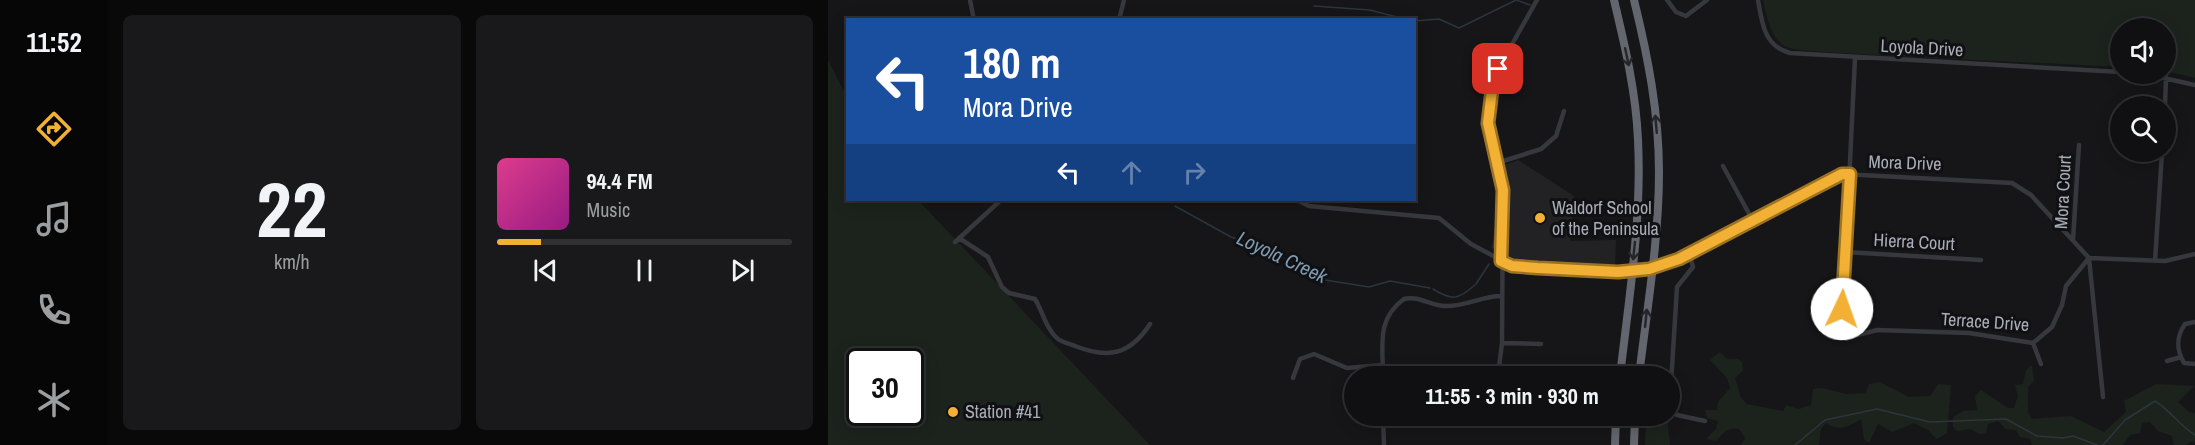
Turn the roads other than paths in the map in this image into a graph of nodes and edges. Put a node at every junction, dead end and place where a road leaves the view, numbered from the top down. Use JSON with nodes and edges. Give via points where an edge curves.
{"nodes":[{"id":1,"x":970,"y":0,"type":"edge"},
{"id":2,"x":1124,"y":0,"type":"edge"},
{"id":3,"x":1537,"y":0,"type":"edge"},
{"id":4,"x":1614,"y":0,"type":"edge"},
{"id":5,"x":1634,"y":0,"type":"edge"},
{"id":6,"x":1666,"y":0,"type":"edge"},
{"id":7,"x":1707,"y":0,"type":"edge"},
{"id":8,"x":1758,"y":0,"type":"edge"},
{"id":9,"x":974,"y":18,"type":"edge"},
{"id":10,"x":1120,"y":18,"type":"edge"},
{"id":11,"x":1855,"y":58,"type":"junction"},
{"id":12,"x":2110,"y":71,"type":"edge"},
{"id":13,"x":2176,"y":80,"type":"edge"},
{"id":14,"x":2195,"y":85,"type":"edge"},
{"id":15,"x":1564,"y":111,"type":"dead end"},
{"id":16,"x":2079,"y":146,"type":"dead end"},
{"id":17,"x":2161,"y":162,"type":"edge"},
{"id":18,"x":1497,"y":163,"type":"junction"},
{"id":19,"x":1723,"y":166,"type":"dead end"},
{"id":20,"x":1850,"y":174,"type":"junction"},
{"id":21,"x":1000,"y":201,"type":"edge"},
{"id":22,"x":1299,"y":201,"type":"edge"},
{"id":23,"x":1753,"y":220,"type":"junction"},
{"id":24,"x":2073,"y":240,"type":"junction"},
{"id":25,"x":1845,"y":252,"type":"junction"},
{"id":26,"x":1689,"y":253,"type":"junction"},
{"id":27,"x":2195,"y":254,"type":"edge"},
{"id":28,"x":2089,"y":258,"type":"junction"},
{"id":29,"x":1981,"y":260,"type":"dead end"},
{"id":30,"x":1501,"y":261,"type":"junction"},
{"id":31,"x":2155,"y":261,"type":"junction"},
{"id":32,"x":1501,"y":296,"type":"junction"},
{"id":33,"x":2195,"y":322,"type":"edge"},
{"id":34,"x":1150,"y":324,"type":"dead end"},
{"id":35,"x":1502,"y":342,"type":"junction"},
{"id":36,"x":2032,"y":343,"type":"junction"},
{"id":37,"x":1542,"y":344,"type":"dead end"},
{"id":38,"x":2181,"y":357,"type":"junction"},
{"id":39,"x":2167,"y":361,"type":"dead end"},
{"id":40,"x":2041,"y":364,"type":"dead end"},
{"id":41,"x":2195,"y":364,"type":"edge"},
{"id":42,"x":1383,"y":365,"type":"joint"},
{"id":43,"x":1499,"y":366,"type":"edge"},
{"id":44,"x":1621,"y":366,"type":"edge"},
{"id":45,"x":1641,"y":366,"type":"edge"},
{"id":46,"x":1672,"y":366,"type":"edge"},
{"id":47,"x":1293,"y":378,"type":"dead end"},
{"id":48,"x":2103,"y":397,"type":"dead end"},
{"id":49,"x":1680,"y":416,"type":"edge"},
{"id":50,"x":1705,"y":421,"type":"dead end"},
{"id":51,"x":1383,"y":426,"type":"edge"},
{"id":52,"x":1615,"y":426,"type":"edge"},
{"id":53,"x":1635,"y":426,"type":"edge"},
{"id":54,"x":1384,"y":445,"type":"edge"},
{"id":55,"x":1614,"y":445,"type":"edge"},
{"id":56,"x":1634,"y":445,"type":"edge"}],
"edges":[{"from":1,"to":9,"type":"street"},
{"from":2,"to":10,"type":"street"},
{"from":3,"to":18,"type":"street","via":[[1498,69],[1492,90],[1488,123]]},
{"from":4,"to":44,"type":"highway","one_way":true,"via":[[1631,77],[1639,169]]},
{"from":45,"to":5,"type":"highway","one_way":true,"via":[[1659,170],[1650,74]]},
{"from":6,"to":7,"type":"street","via":[[1676,12],[1686,15]]},
{"from":8,"to":11,"type":"street","name":"Loyola Drive","via":[[1768,40],[1778,50]]},
{"from":11,"to":12,"type":"street","name":"Loyola Drive"},
{"from":11,"to":20,"type":"street"},
{"from":13,"to":14,"type":"street"},
{"from":15,"to":18,"type":"street","via":[[1556,136],[1541,149]]},
{"from":16,"to":24,"type":"street","name":"Mora Court"},
{"from":17,"to":31,"type":"street"},
{"from":18,"to":30,"type":"street","via":[[1503,190]]},
{"from":19,"to":23,"type":"street"},
{"from":20,"to":23,"type":"street","name":"Mora Drive","via":[[1842,174]]},
{"from":20,"to":24,"type":"street","name":"Mora Drive","via":[[2012,183],[2031,195]]},
{"from":20,"to":25,"type":"street"},
{"from":21,"to":34,"type":"street","via":[[957,240],[988,257],[1002,287],[1009,293],[1035,299],[1058,339],[1111,355],[1136,343]]},
{"from":22,"to":30,"type":"street","name":"Mora Drive","via":[[1309,206],[1440,218],[1471,244]]},
{"from":23,"to":26,"type":"street","name":"Mora Drive"},
{"from":24,"to":28,"type":"street","name":"Mora Drive"},
{"from":25,"to":29,"type":"street","name":"Hierra Court"},
{"from":25,"to":36,"type":"street","name":"Terrace Drive","via":[[1842,334],[1848,339],[1877,330],[1969,333]]},
{"from":26,"to":30,"type":"street","name":"Mora Drive","bridge":true,"via":[[1664,265],[1618,272],[1512,266]]},
{"from":26,"to":46,"type":"street","via":[[1693,267],[1677,287]]},
{"from":27,"to":31,"type":"street","via":[[2179,260]]},
{"from":28,"to":31,"type":"street"},
{"from":28,"to":36,"type":"street","name":"Terrace Drive","via":[[2066,286],[2052,327]]},
{"from":28,"to":48,"type":"street"},
{"from":30,"to":32,"type":"street"},
{"from":32,"to":35,"type":"street"},
{"from":32,"to":42,"type":"street","via":[[1480,297],[1450,306],[1418,298],[1404,299],[1385,320]]},
{"from":33,"to":38,"type":"street","via":[[2185,324],[2178,336]]},
{"from":35,"to":37,"type":"street"},
{"from":35,"to":43,"type":"street"},
{"from":36,"to":40,"type":"street"},
{"from":38,"to":39,"type":"street"},
{"from":38,"to":41,"type":"street","via":[[2184,363]]},
{"from":42,"to":47,"type":"street","via":[[1347,368],[1314,354],[1300,359]]},
{"from":49,"to":50,"type":"street"},
{"from":51,"to":54,"type":"street"},
{"from":52,"to":55,"type":"highway"},
{"from":53,"to":56,"type":"highway"}]}
